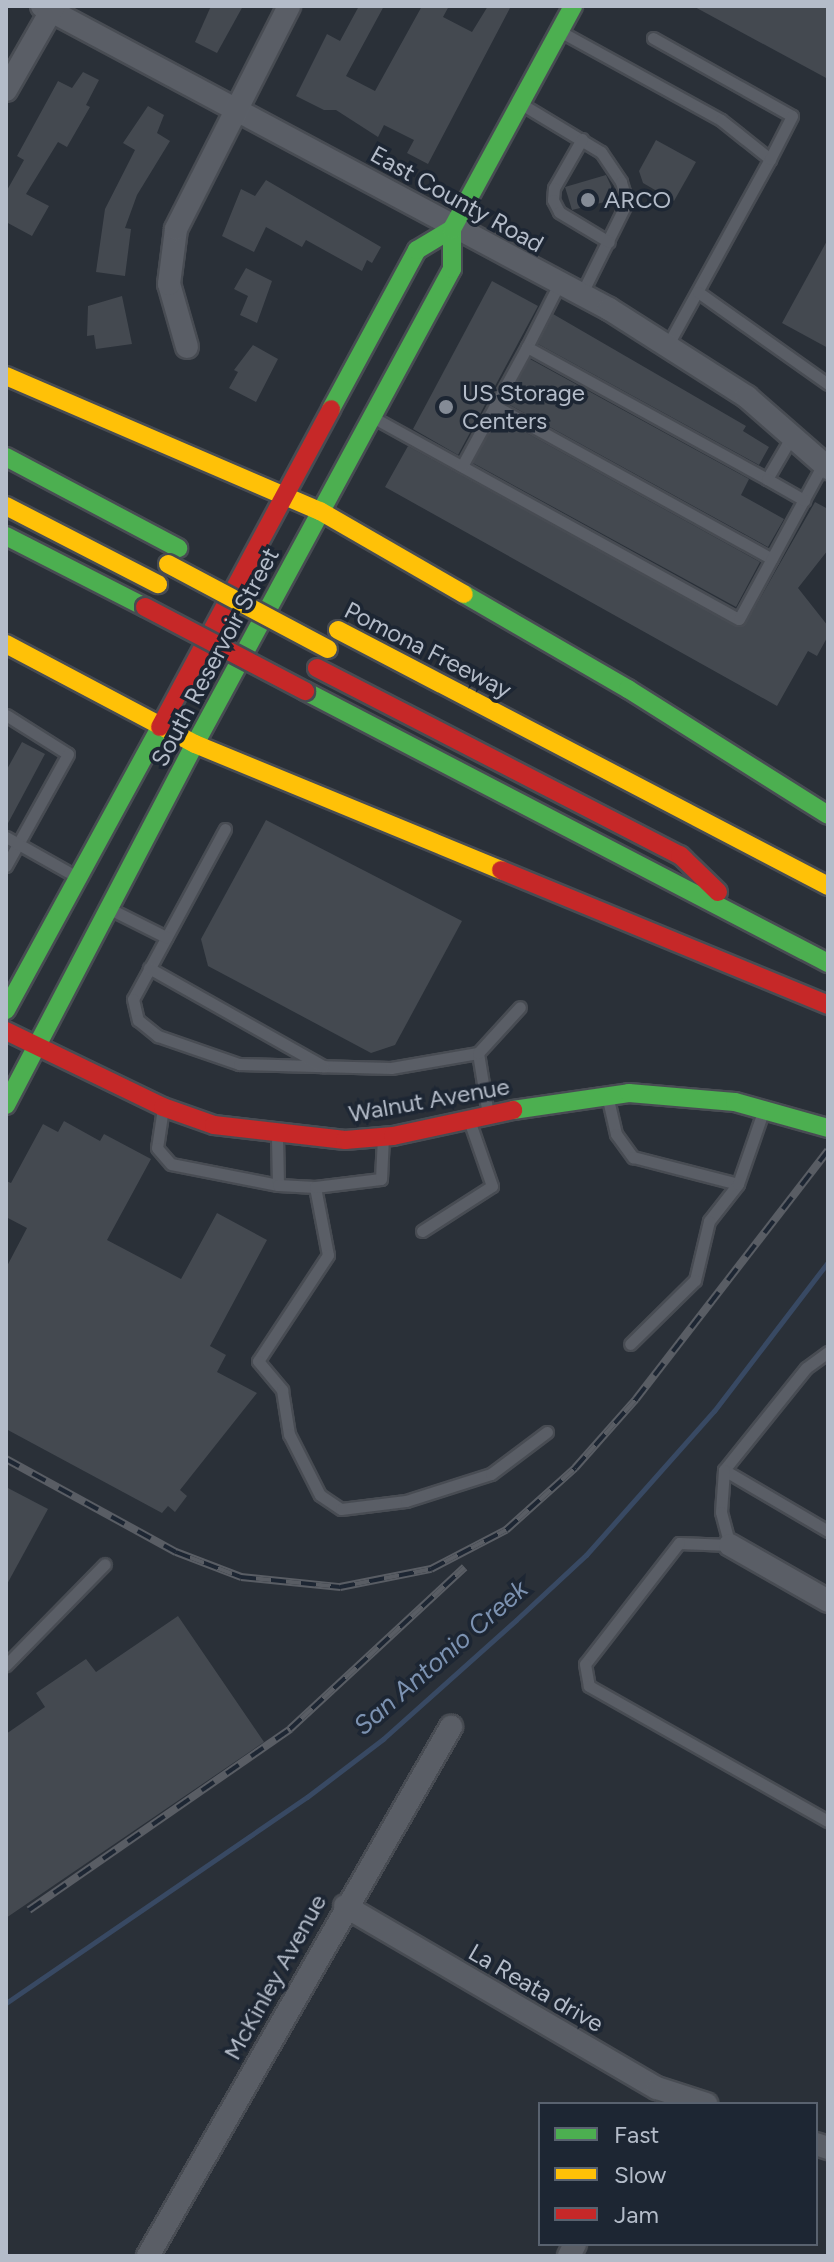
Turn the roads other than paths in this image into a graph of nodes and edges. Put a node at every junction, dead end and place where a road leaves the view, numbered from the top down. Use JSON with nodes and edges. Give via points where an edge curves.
{"nodes":[{"id":1,"x":289,"y":6,"type":"edge"},
{"id":2,"x":573,"y":6,"type":"edge"},
{"id":3,"x":49,"y":8,"type":"edge"},
{"id":4,"x":559,"y":31,"type":"junction"},
{"id":5,"x":653,"y":38,"type":"dead end"},
{"id":6,"x":6,"y":90,"type":"edge"},
{"id":7,"x":520,"y":103,"type":"junction"},
{"id":8,"x":235,"y":105,"type":"junction"},
{"id":9,"x":582,"y":139,"type":"junction"},
{"id":10,"x":770,"y":159,"type":"junction"},
{"id":11,"x":452,"y":229,"type":"junction"},
{"id":12,"x":609,"y":242,"type":"junction"},
{"id":13,"x":559,"y":284,"type":"junction"},
{"id":14,"x":698,"y":292,"type":"junction"},
{"id":15,"x":581,"y":295,"type":"junction"},
{"id":16,"x":667,"y":346,"type":"junction"},
{"id":17,"x":187,"y":347,"type":"dead end"},
{"id":18,"x":527,"y":347,"type":"junction"},
{"id":19,"x":6,"y":376,"type":"edge"},
{"id":20,"x":828,"y":384,"type":"edge"},
{"id":21,"x":495,"y":406,"type":"junction"},
{"id":22,"x":373,"y":417,"type":"junction"},
{"id":23,"x":792,"y":436,"type":"junction"},
{"id":24,"x":6,"y":457,"type":"edge"},
{"id":25,"x":462,"y":466,"type":"junction"},
{"id":26,"x":826,"y":466,"type":"edge"},
{"id":27,"x":767,"y":479,"type":"junction"},
{"id":28,"x":33,"y":494,"type":"dead end"},
{"id":29,"x":287,"y":495,"type":"junction"},
{"id":30,"x":804,"y":500,"type":"junction"},
{"id":31,"x":6,"y":506,"type":"edge"},
{"id":32,"x":320,"y":511,"type":"junction"},
{"id":33,"x":6,"y":536,"type":"edge"},
{"id":34,"x":772,"y":559,"type":"junction"},
{"id":35,"x":165,"y":587,"type":"dead end"},
{"id":36,"x":198,"y":605,"type":"dead end"},
{"id":37,"x":298,"y":610,"type":"dead end"},
{"id":38,"x":331,"y":627,"type":"dead end"},
{"id":39,"x":6,"y":644,"type":"edge"},
{"id":40,"x":278,"y":647,"type":"dead end"},
{"id":41,"x":335,"y":652,"type":"dead end"},
{"id":42,"x":311,"y":664,"type":"dead end"},
{"id":43,"x":398,"y":684,"type":"dead end"},
{"id":44,"x":6,"y":715,"type":"edge"},
{"id":45,"x":160,"y":727,"type":"junction"},
{"id":46,"x":195,"y":744,"type":"junction"},
{"id":47,"x":828,"y":815,"type":"edge"},
{"id":48,"x":225,"y":829,"type":"dead end"},
{"id":49,"x":6,"y":837,"type":"edge"},
{"id":50,"x":20,"y":846,"type":"junction"},
{"id":51,"x":774,"y":857,"type":"junction"},
{"id":52,"x":6,"y":866,"type":"edge"},
{"id":53,"x":78,"y":877,"type":"junction"},
{"id":54,"x":828,"y":886,"type":"edge"},
{"id":55,"x":110,"y":909,"type":"junction"},
{"id":56,"x":749,"y":922,"type":"junction"},
{"id":57,"x":166,"y":937,"type":"junction"},
{"id":58,"x":828,"y":963,"type":"edge"},
{"id":59,"x":149,"y":968,"type":"junction"},
{"id":60,"x":828,"y":1005,"type":"edge"},
{"id":61,"x":520,"y":1007,"type":"dead end"},
{"id":62,"x":6,"y":1010,"type":"edge"},
{"id":63,"x":6,"y":1031,"type":"edge"},
{"id":64,"x":37,"y":1048,"type":"junction"},
{"id":65,"x":478,"y":1053,"type":"junction"},
{"id":66,"x":328,"y":1069,"type":"junction"},
{"id":67,"x":607,"y":1095,"type":"junction"},
{"id":68,"x":6,"y":1105,"type":"edge"},
{"id":69,"x":163,"y":1107,"type":"junction"},
{"id":70,"x":764,"y":1108,"type":"junction"},
{"id":71,"x":488,"y":1116,"type":"junction"},
{"id":72,"x":469,"y":1120,"type":"junction"},
{"id":73,"x":828,"y":1128,"type":"edge"},
{"id":74,"x":277,"y":1135,"type":"junction"},
{"id":75,"x":383,"y":1137,"type":"junction"},
{"id":76,"x":738,"y":1184,"type":"junction"},
{"id":77,"x":278,"y":1185,"type":"junction"},
{"id":78,"x":315,"y":1187,"type":"junction"},
{"id":79,"x":422,"y":1231,"type":"dead end"},
{"id":80,"x":630,"y":1344,"type":"dead end"},
{"id":81,"x":828,"y":1352,"type":"edge"},
{"id":82,"x":547,"y":1432,"type":"dead end"},
{"id":83,"x":724,"y":1470,"type":"junction"},
{"id":84,"x":828,"y":1531,"type":"edge"},
{"id":85,"x":730,"y":1545,"type":"junction"},
{"id":86,"x":105,"y":1564,"type":"dead end"},
{"id":87,"x":828,"y":1601,"type":"edge"},
{"id":88,"x":6,"y":1665,"type":"edge"},
{"id":89,"x":451,"y":1727,"type":"dead end"},
{"id":90,"x":828,"y":1821,"type":"edge"},
{"id":91,"x":345,"y":1906,"type":"junction"},
{"id":92,"x":652,"y":2096,"type":"edge"},
{"id":93,"x":692,"y":2102,"type":"edge"},
{"id":94,"x":148,"y":2256,"type":"edge"}],
"edges":[{"from":1,"to":8,"type":"street"},
{"from":2,"to":4,"type":"main road","name":"South Reservoir Street"},
{"from":3,"to":6,"type":"street"},
{"from":3,"to":8,"type":"street","name":"East County Road"},
{"from":4,"to":7,"type":"main road","name":"South Reservoir Street"},
{"from":4,"to":10,"type":"lane","via":[[721,120]]},
{"from":5,"to":10,"type":"lane","via":[[792,116]]},
{"from":7,"to":9,"type":"lane"},
{"from":7,"to":11,"type":"main road","name":"South Reservoir Street"},
{"from":8,"to":11,"type":"street","name":"East County Road"},
{"from":8,"to":17,"type":"street","via":[[176,229],[169,284]]},
{"from":9,"to":12,"type":"lane","via":[[601,152],[627,202]]},
{"from":9,"to":12,"type":"lane","via":[[554,188],[553,200],[559,212]]},
{"from":10,"to":14,"type":"lane"},
{"from":11,"to":13,"type":"street","name":"East County Road"},
{"from":11,"to":22,"type":"main road","name":"South Reservoir Street","via":[[452,269]]},
{"from":11,"to":29,"type":"main road","name":"South Reservoir Street","via":[[417,250]]},
{"from":12,"to":15,"type":"lane"},
{"from":13,"to":15,"type":"street","name":"East County Road"},
{"from":13,"to":18,"type":"lane"},
{"from":14,"to":16,"type":"lane"},
{"from":14,"to":20,"type":"lane"},
{"from":15,"to":16,"type":"street","name":"East County Road"},
{"from":16,"to":23,"type":"street","name":"East County Road","via":[[747,397]]},
{"from":18,"to":21,"type":"lane"},
{"from":18,"to":27,"type":"lane"},
{"from":19,"to":29,"type":"main road"},
{"from":21,"to":25,"type":"lane"},
{"from":21,"to":34,"type":"lane"},
{"from":22,"to":25,"type":"lane"},
{"from":22,"to":32,"type":"main road","name":"South Reservoir Street"},
{"from":23,"to":26,"type":"street","name":"East County Road"},
{"from":23,"to":27,"type":"lane"},
{"from":24,"to":37,"type":"main road"},
{"from":25,"to":34,"type":"lane","via":[[739,619]]},
{"from":26,"to":30,"type":"lane"},
{"from":27,"to":30,"type":"lane"},
{"from":28,"to":41,"type":"main road","bridge":true},
{"from":29,"to":32,"type":"main road"},
{"from":29,"to":45,"type":"main road","name":"South Reservoir Street"},
{"from":30,"to":34,"type":"lane"},
{"from":31,"to":35,"type":"main road"},
{"from":32,"to":46,"type":"main road","name":"South Reservoir Street"},
{"from":32,"to":47,"type":"main road","via":[[628,689]]},
{"from":33,"to":56,"type":"main road","bridge":true},
{"from":36,"to":40,"type":"main road"},
{"from":38,"to":51,"type":"main road","name":"Pomona Freeway"},
{"from":39,"to":45,"type":"main road"},
{"from":42,"to":56,"type":"main road","via":[[680,855]]},
{"from":43,"to":51,"type":"main road","via":[[692,834]]},
{"from":44,"to":50,"type":"lane","via":[[68,754]]},
{"from":45,"to":46,"type":"main road"},
{"from":45,"to":53,"type":"main road","name":"South Reservoir Street"},
{"from":46,"to":55,"type":"main road","name":"South Reservoir Street"},
{"from":46,"to":60,"type":"main road"},
{"from":48,"to":57,"type":"lane"},
{"from":49,"to":50,"type":"lane"},
{"from":50,"to":52,"type":"lane"},
{"from":50,"to":53,"type":"lane"},
{"from":51,"to":54,"type":"main road","name":"Pomona Freeway"},
{"from":53,"to":62,"type":"main road","name":"South Reservoir Street"},
{"from":55,"to":57,"type":"lane"},
{"from":55,"to":64,"type":"main road","name":"South Reservoir Street"},
{"from":56,"to":58,"type":"main road"},
{"from":57,"to":59,"type":"lane"},
{"from":59,"to":66,"type":"lane"},
{"from":59,"to":66,"type":"lane","via":[[133,999],[138,1020],[158,1036],[239,1064]]},
{"from":61,"to":65,"type":"lane"},
{"from":63,"to":64,"type":"main road","name":"Walnut Avenue"},
{"from":64,"to":68,"type":"main road","name":"South Reservoir Street"},
{"from":64,"to":69,"type":"main road","name":"Walnut Avenue"},
{"from":65,"to":66,"type":"lane","via":[[391,1068]]},
{"from":65,"to":71,"type":"lane"},
{"from":67,"to":70,"type":"main road","name":"Walnut Avenue","via":[[682,1094]]},
{"from":67,"to":71,"type":"main road","name":"Walnut Avenue"},
{"from":67,"to":76,"type":"lane","via":[[616,1134],[633,1157]]},
{"from":69,"to":74,"type":"main road","name":"Walnut Avenue","via":[[214,1125]]},
{"from":69,"to":77,"type":"lane","via":[[157,1148],[171,1164]]},
{"from":70,"to":73,"type":"main road","name":"Walnut Avenue"},
{"from":70,"to":76,"type":"lane"},
{"from":71,"to":72,"type":"main road","name":"Walnut Avenue"},
{"from":72,"to":75,"type":"main road","name":"Walnut Avenue"},
{"from":72,"to":79,"type":"lane","via":[[492,1186]]},
{"from":74,"to":75,"type":"main road","name":"Walnut Avenue"},
{"from":74,"to":77,"type":"lane"},
{"from":75,"to":78,"type":"lane","via":[[381,1179]]},
{"from":76,"to":80,"type":"lane","via":[[709,1221],[695,1280]]},
{"from":77,"to":78,"type":"lane"},
{"from":78,"to":82,"type":"lane","via":[[328,1255],[258,1361],[282,1390],[289,1434],[320,1495],[341,1509],[371,1510],[406,1501],[491,1474]]},
{"from":81,"to":83,"type":"lane","via":[[806,1368]]},
{"from":83,"to":84,"type":"lane"},
{"from":83,"to":85,"type":"lane","via":[[721,1512]]},
{"from":85,"to":87,"type":"street"},
{"from":85,"to":90,"type":"lane","via":[[679,1543],[585,1664],[589,1686]]},
{"from":86,"to":88,"type":"lane"},
{"from":89,"to":91,"type":"street","name":"McKinley Avenue"},
{"from":91,"to":92,"type":"street","name":"La Reata drive"},
{"from":91,"to":94,"type":"street","name":"McKinley Avenue"},
{"from":92,"to":93,"type":"street","name":"La Reata drive"}]}
